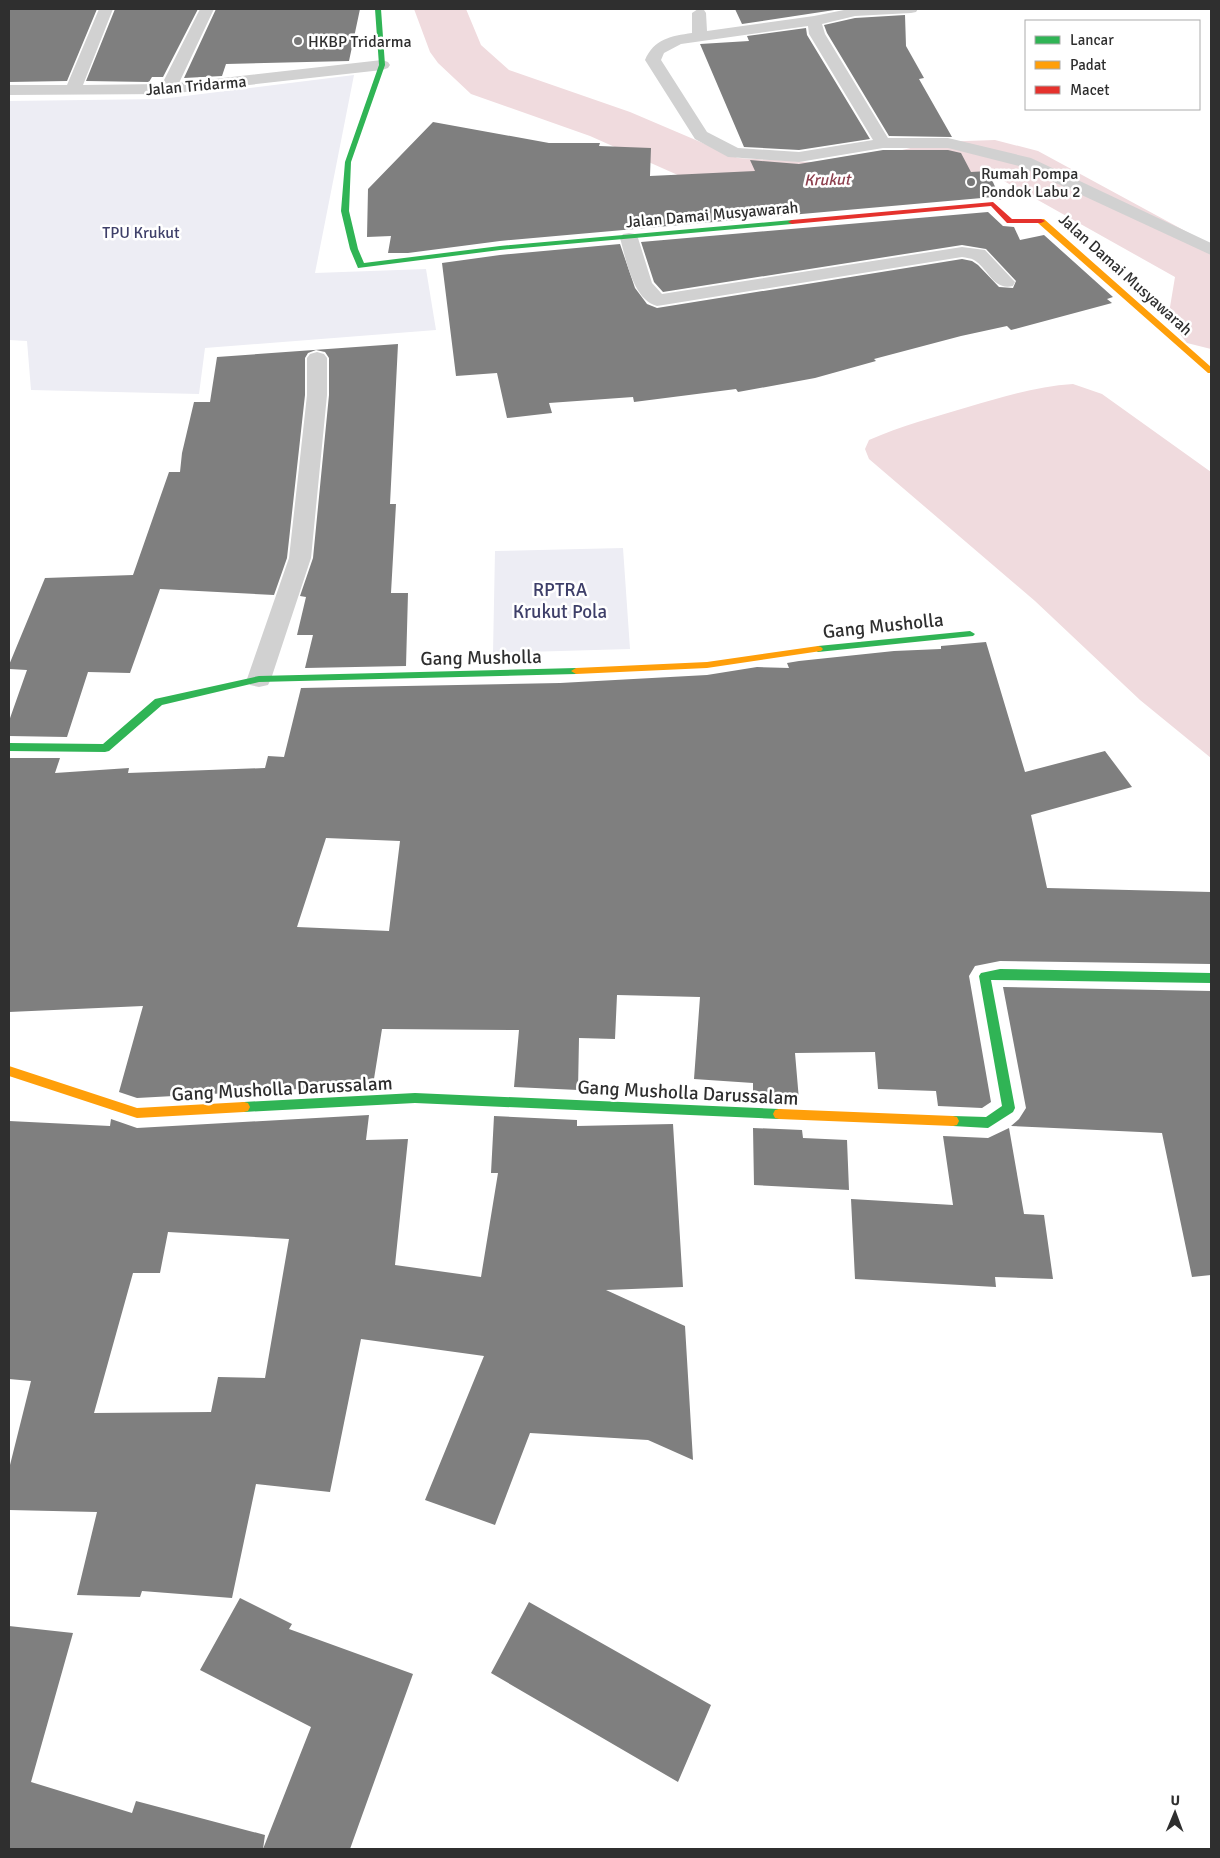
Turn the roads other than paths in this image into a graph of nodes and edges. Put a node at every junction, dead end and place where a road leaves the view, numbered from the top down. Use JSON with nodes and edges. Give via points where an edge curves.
{"nodes":[{"id":1,"x":106,"y":9,"type":"edge"},
{"id":2,"x":207,"y":9,"type":"edge"},
{"id":3,"x":378,"y":9,"type":"edge"},
{"id":4,"x":911,"y":9,"type":"edge"},
{"id":5,"x":699,"y":13,"type":"dead end"},
{"id":6,"x":814,"y":21,"type":"junction"},
{"id":7,"x":700,"y":36,"type":"junction"},
{"id":8,"x":382,"y":65,"type":"junction"},
{"id":9,"x":168,"y":89,"type":"junction"},
{"id":10,"x":9,"y":90,"type":"edge"},
{"id":11,"x":72,"y":91,"type":"junction"},
{"id":12,"x":883,"y":143,"type":"junction"},
{"id":13,"x":628,"y":238,"type":"junction"},
{"id":14,"x":1211,"y":250,"type":"edge"},
{"id":15,"x":1006,"y":282,"type":"dead end"},
{"id":16,"x":317,"y":358,"type":"dead end"},
{"id":17,"x":1211,"y":371,"type":"edge"},
{"id":18,"x":970,"y":634,"type":"dead end"},
{"id":19,"x":259,"y":679,"type":"junction"},
{"id":20,"x":9,"y":747,"type":"edge"},
{"id":21,"x":1211,"y":978,"type":"edge"},
{"id":22,"x":9,"y":1070,"type":"edge"}],
"edges":[{"from":1,"to":11,"type":"street"},
{"from":2,"to":9,"type":"street"},
{"from":3,"to":8,"type":"street"},
{"from":4,"to":6,"type":"street","via":[[855,12]]},
{"from":5,"to":7,"type":"street"},
{"from":6,"to":7,"type":"street"},
{"from":6,"to":12,"type":"street","via":[[817,34]]},
{"from":7,"to":12,"type":"street","via":[[677,40],[657,50],[653,60],[701,135],[734,154],[799,158]]},
{"from":8,"to":9,"type":"street","name":"Jalan Tridarma"},
{"from":8,"to":13,"type":"street","name":"Jalan Damai Musyawarah","via":[[348,162],[345,211],[361,266],[500,248]]},
{"from":9,"to":11,"type":"street","name":"Jalan Tridarma"},
{"from":10,"to":11,"type":"street","name":"Jalan Tridarma"},
{"from":12,"to":14,"type":"street","via":[[948,143],[1025,162]]},
{"from":13,"to":15,"type":"street","via":[[643,284],[657,300],[962,252],[979,254]]},
{"from":13,"to":17,"type":"street","name":"Jalan Damai Musyawarah","via":[[993,204],[1010,221],[1041,221]]},
{"from":16,"to":19,"type":"street","via":[[318,395],[300,558]]},
{"from":18,"to":19,"type":"street","name":"Gang Musholla","via":[[799,651],[707,665],[516,674]]},
{"from":19,"to":20,"type":"street","name":"Gang Musholla","via":[[159,702],[105,748]]},
{"from":21,"to":22,"type":"street","name":"Gang Musholla Darussalam","via":[[985,976],[1008,1108],[988,1123],[415,1098],[137,1113]]}]}
